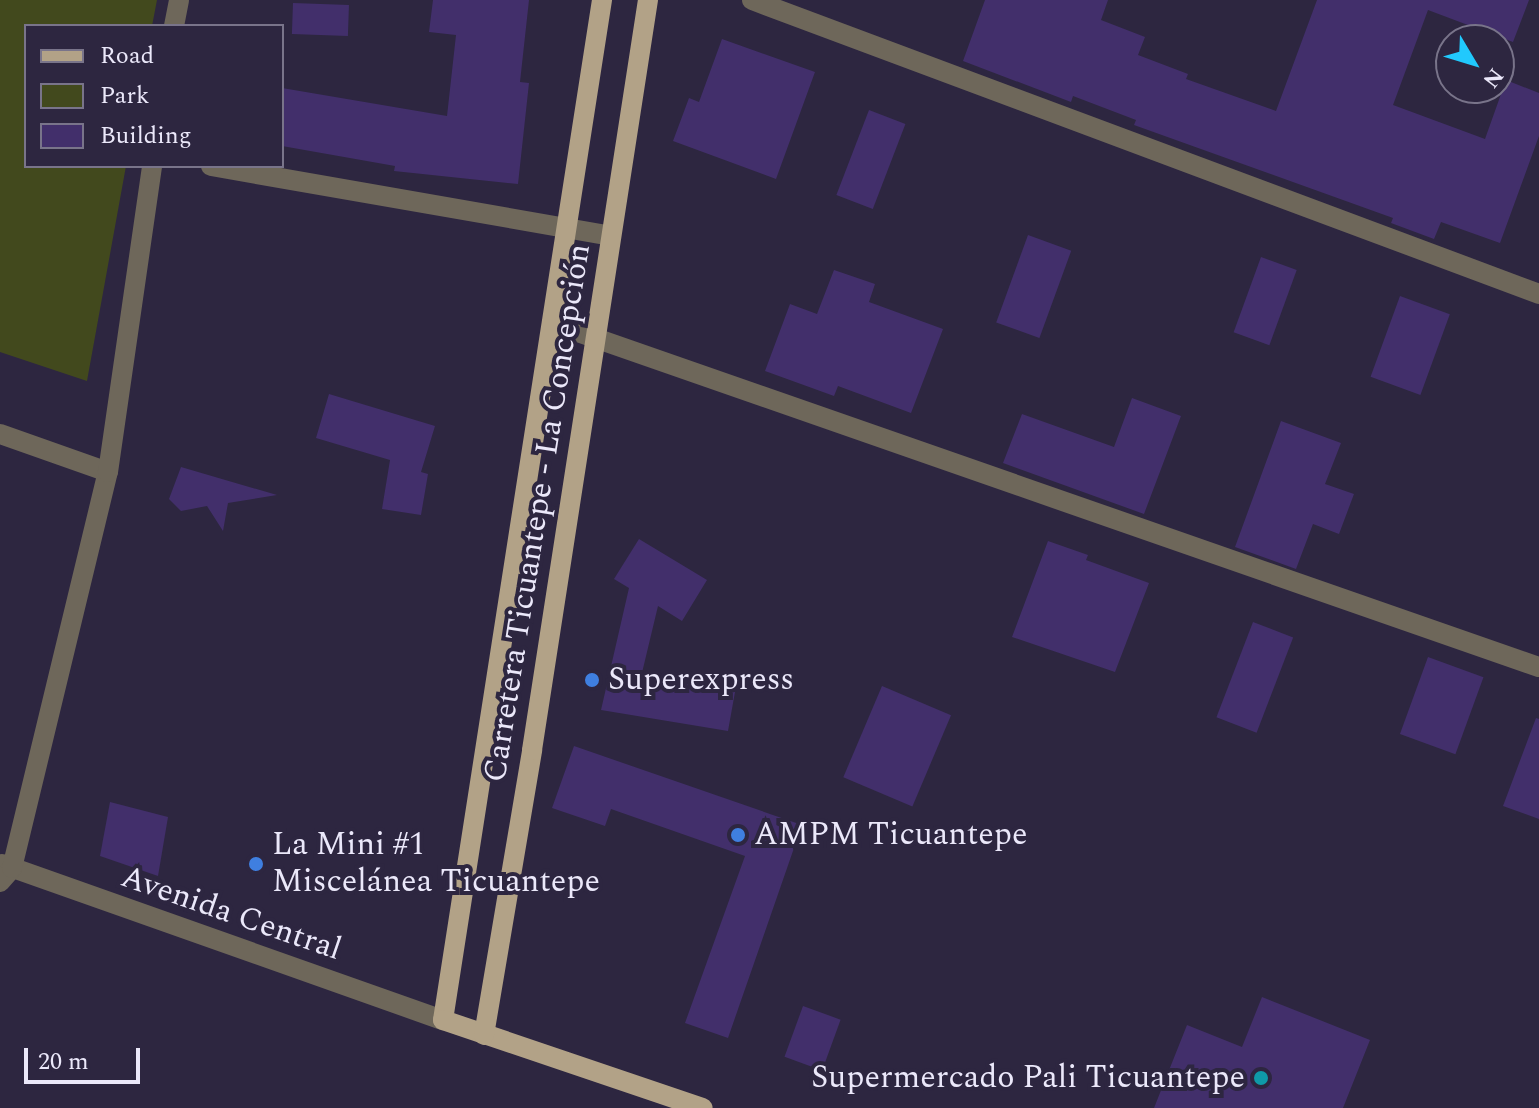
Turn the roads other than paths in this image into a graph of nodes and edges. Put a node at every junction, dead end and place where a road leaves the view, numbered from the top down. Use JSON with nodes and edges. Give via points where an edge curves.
{"nodes":[{"id":1,"x":179,"y":0,"type":"edge"},
{"id":2,"x":602,"y":0,"type":"edge"},
{"id":3,"x":648,"y":0,"type":"edge"},
{"id":4,"x":752,"y":0,"type":"edge"},
{"id":5,"x":174,"y":24,"type":"edge"},
{"id":6,"x":152,"y":168,"type":"edge"},
{"id":7,"x":223,"y":168,"type":"edge"},
{"id":8,"x":567,"y":227,"type":"junction"},
{"id":9,"x":611,"y":236,"type":"junction"},
{"id":10,"x":1539,"y":294,"type":"edge"},
{"id":11,"x":552,"y":323,"type":"junction"},
{"id":12,"x":595,"y":337,"type":"junction"},
{"id":13,"x":0,"y":434,"type":"edge"},
{"id":14,"x":108,"y":472,"type":"junction"},
{"id":15,"x":1539,"y":667,"type":"edge"},
{"id":16,"x":4,"y":871,"type":"edge"},
{"id":17,"x":443,"y":1020,"type":"junction"},
{"id":18,"x":484,"y":1035,"type":"junction"},
{"id":19,"x":703,"y":1108,"type":"edge"}],
"edges":[{"from":1,"to":5,"type":"street"},
{"from":2,"to":8,"type":"main road","name":"Carretera Ticuantepe - La Concepción"},
{"from":3,"to":9,"type":"main road","name":"Carretera Ticuantepe - La Concepción"},
{"from":4,"to":10,"type":"street"},
{"from":6,"to":14,"type":"street"},
{"from":7,"to":8,"type":"street"},
{"from":8,"to":9,"type":"street"},
{"from":8,"to":11,"type":"main road","name":"Carretera Ticuantepe - La Concepción"},
{"from":9,"to":12,"type":"main road","name":"Carretera Ticuantepe - La Concepción"},
{"from":11,"to":12,"type":"street"},
{"from":11,"to":17,"type":"main road","name":"Carretera Ticuantepe - La Concepción"},
{"from":12,"to":15,"type":"street"},
{"from":12,"to":18,"type":"main road","name":"Carretera Ticuantepe - La Concepción"},
{"from":13,"to":14,"type":"street"},
{"from":14,"to":16,"type":"street"},
{"from":16,"to":17,"type":"street","name":"Avenida Central"},
{"from":17,"to":18,"type":"main road"},
{"from":18,"to":19,"type":"main road"}]}
